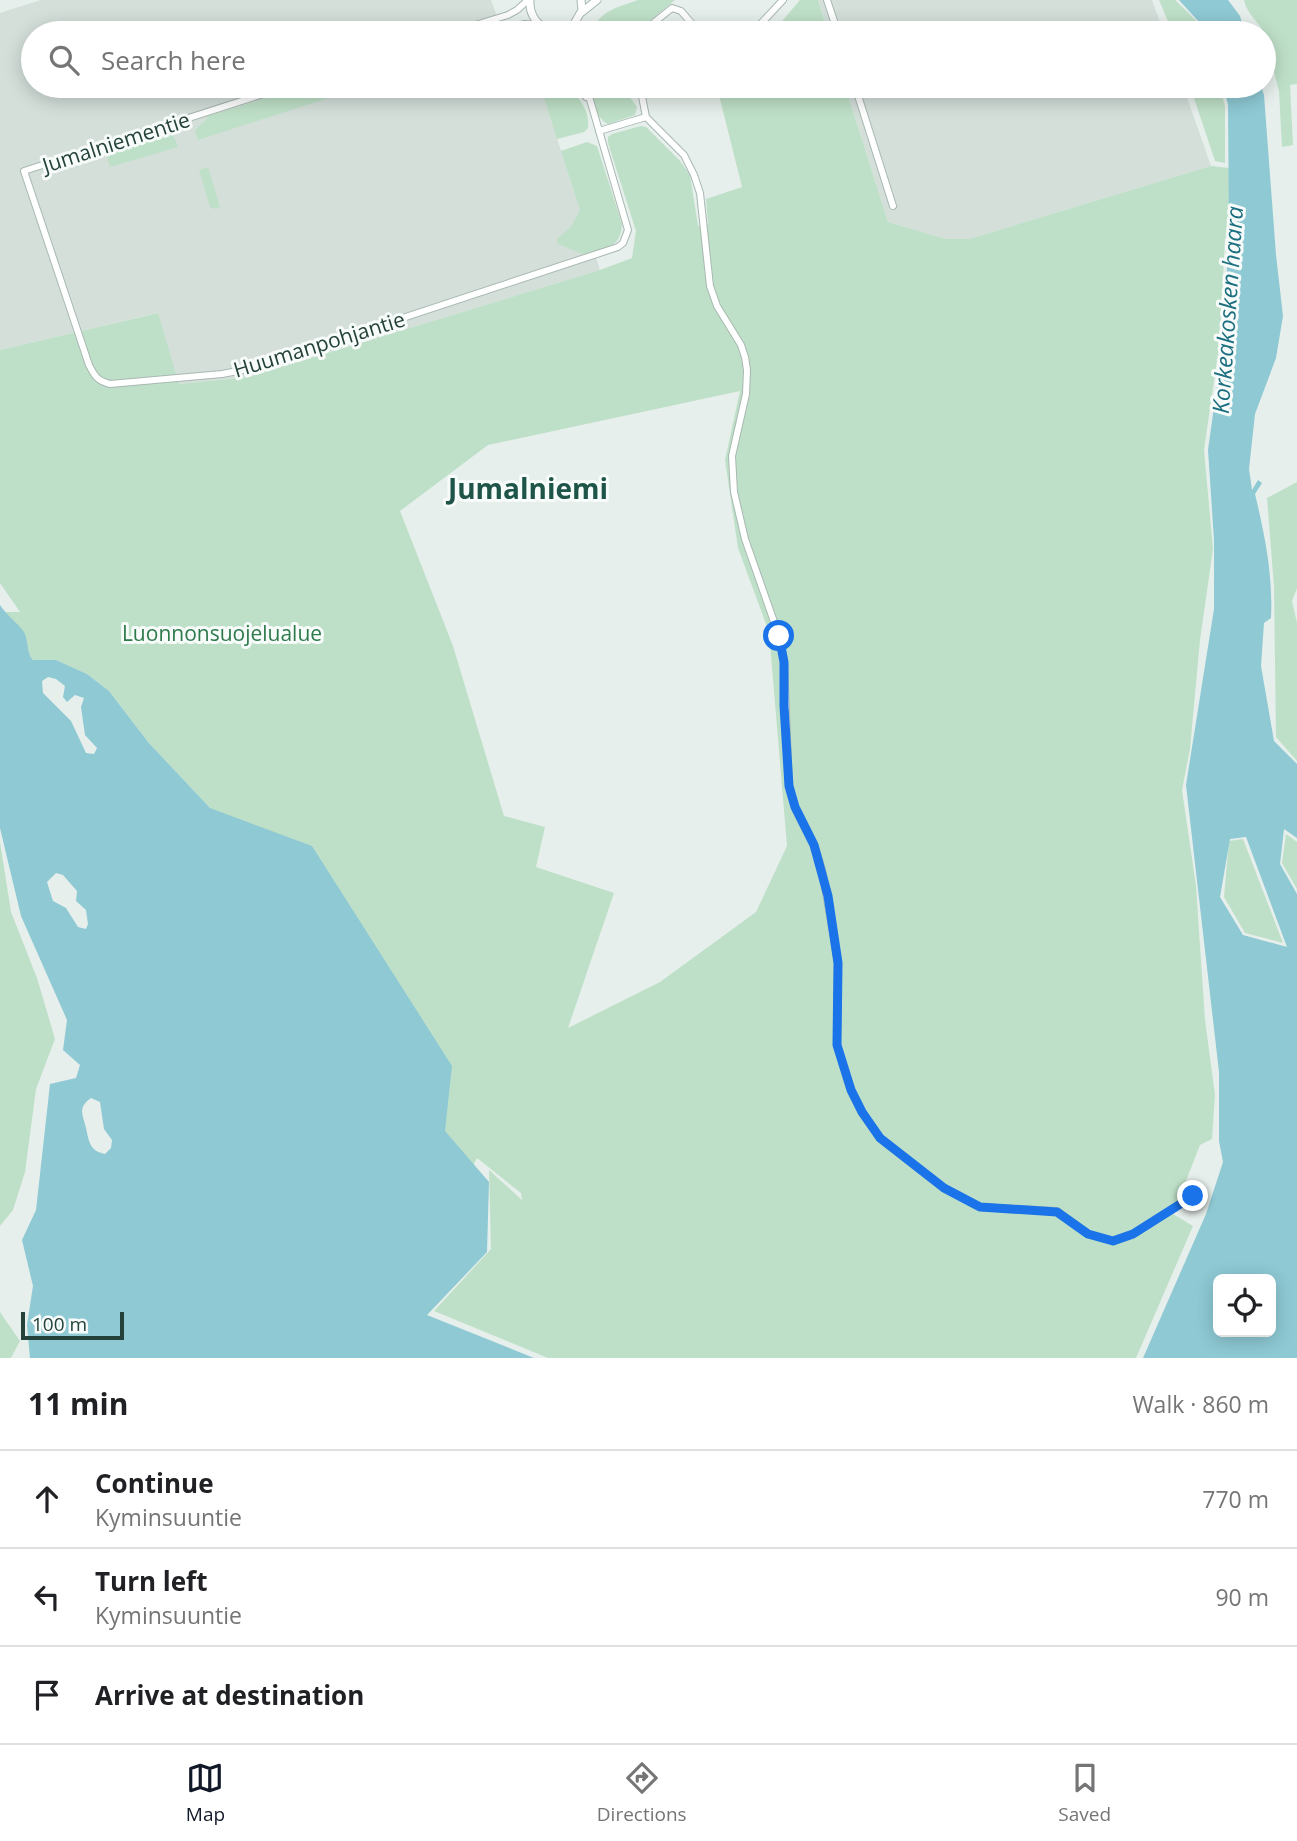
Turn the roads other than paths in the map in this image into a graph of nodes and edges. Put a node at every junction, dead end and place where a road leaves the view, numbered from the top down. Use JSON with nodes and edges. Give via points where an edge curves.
{"nodes":[{"id":1,"x":529,"y":0,"type":"edge"},
{"id":2,"x":582,"y":0,"type":"edge"},
{"id":3,"x":597,"y":0,"type":"edge"},
{"id":4,"x":782,"y":0,"type":"edge"},
{"id":5,"x":827,"y":0,"type":"edge"},
{"id":6,"x":580,"y":15,"type":"junction"},
{"id":7,"x":488,"y":21,"type":"edge"},
{"id":8,"x":537,"y":21,"type":"edge"},
{"id":9,"x":576,"y":21,"type":"edge"},
{"id":10,"x":655,"y":21,"type":"edge"},
{"id":11,"x":690,"y":21,"type":"edge"},
{"id":12,"x":763,"y":21,"type":"edge"},
{"id":13,"x":834,"y":21,"type":"edge"},
{"id":14,"x":250,"y":98,"type":"edge"},
{"id":15,"x":587,"y":98,"type":"edge"},
{"id":16,"x":589,"y":98,"type":"edge"},
{"id":17,"x":642,"y":98,"type":"edge"},
{"id":18,"x":859,"y":98,"type":"edge"},
{"id":19,"x":591,"y":104,"type":"junction"},
{"id":20,"x":646,"y":117,"type":"junction"},
{"id":21,"x":600,"y":131,"type":"junction"},
{"id":22,"x":24,"y":171,"type":"joint"},
{"id":23,"x":893,"y":206,"type":"dead end"},
{"id":24,"x":1193,"y":1196,"type":"dead end"}],
"edges":[{"from":1,"to":7,"type":"street","via":[[508,15]]},
{"from":1,"to":8,"type":"street"},
{"from":2,"to":6,"type":"street"},
{"from":3,"to":6,"type":"street"},
{"from":4,"to":12,"type":"street"},
{"from":5,"to":13,"type":"street"},
{"from":6,"to":9,"type":"street"},
{"from":10,"to":11,"type":"street","via":[[672,8]]},
{"from":14,"to":22,"type":"street","name":"Jumalniementie"},
{"from":15,"to":19,"type":"street"},
{"from":16,"to":19,"type":"street"},
{"from":17,"to":20,"type":"street"},
{"from":18,"to":23,"type":"street"},
{"from":19,"to":21,"type":"street"},
{"from":20,"to":21,"type":"street"},
{"from":20,"to":24,"type":"street","via":[[684,155],[694,175],[710,286],[745,357],[746,394],[732,456],[734,492],[745,539],[779,636],[789,786],[825,883],[838,963],[837,1045],[862,1112],[880,1138],[944,1188],[980,1207],[1057,1212],[1088,1234],[1113,1241],[1133,1234]]},
{"from":21,"to":22,"type":"street","name":"Huumanpohjantie","via":[[628,230],[624,243],[609,251],[248,369],[110,384],[95,377],[89,365]]}]}
